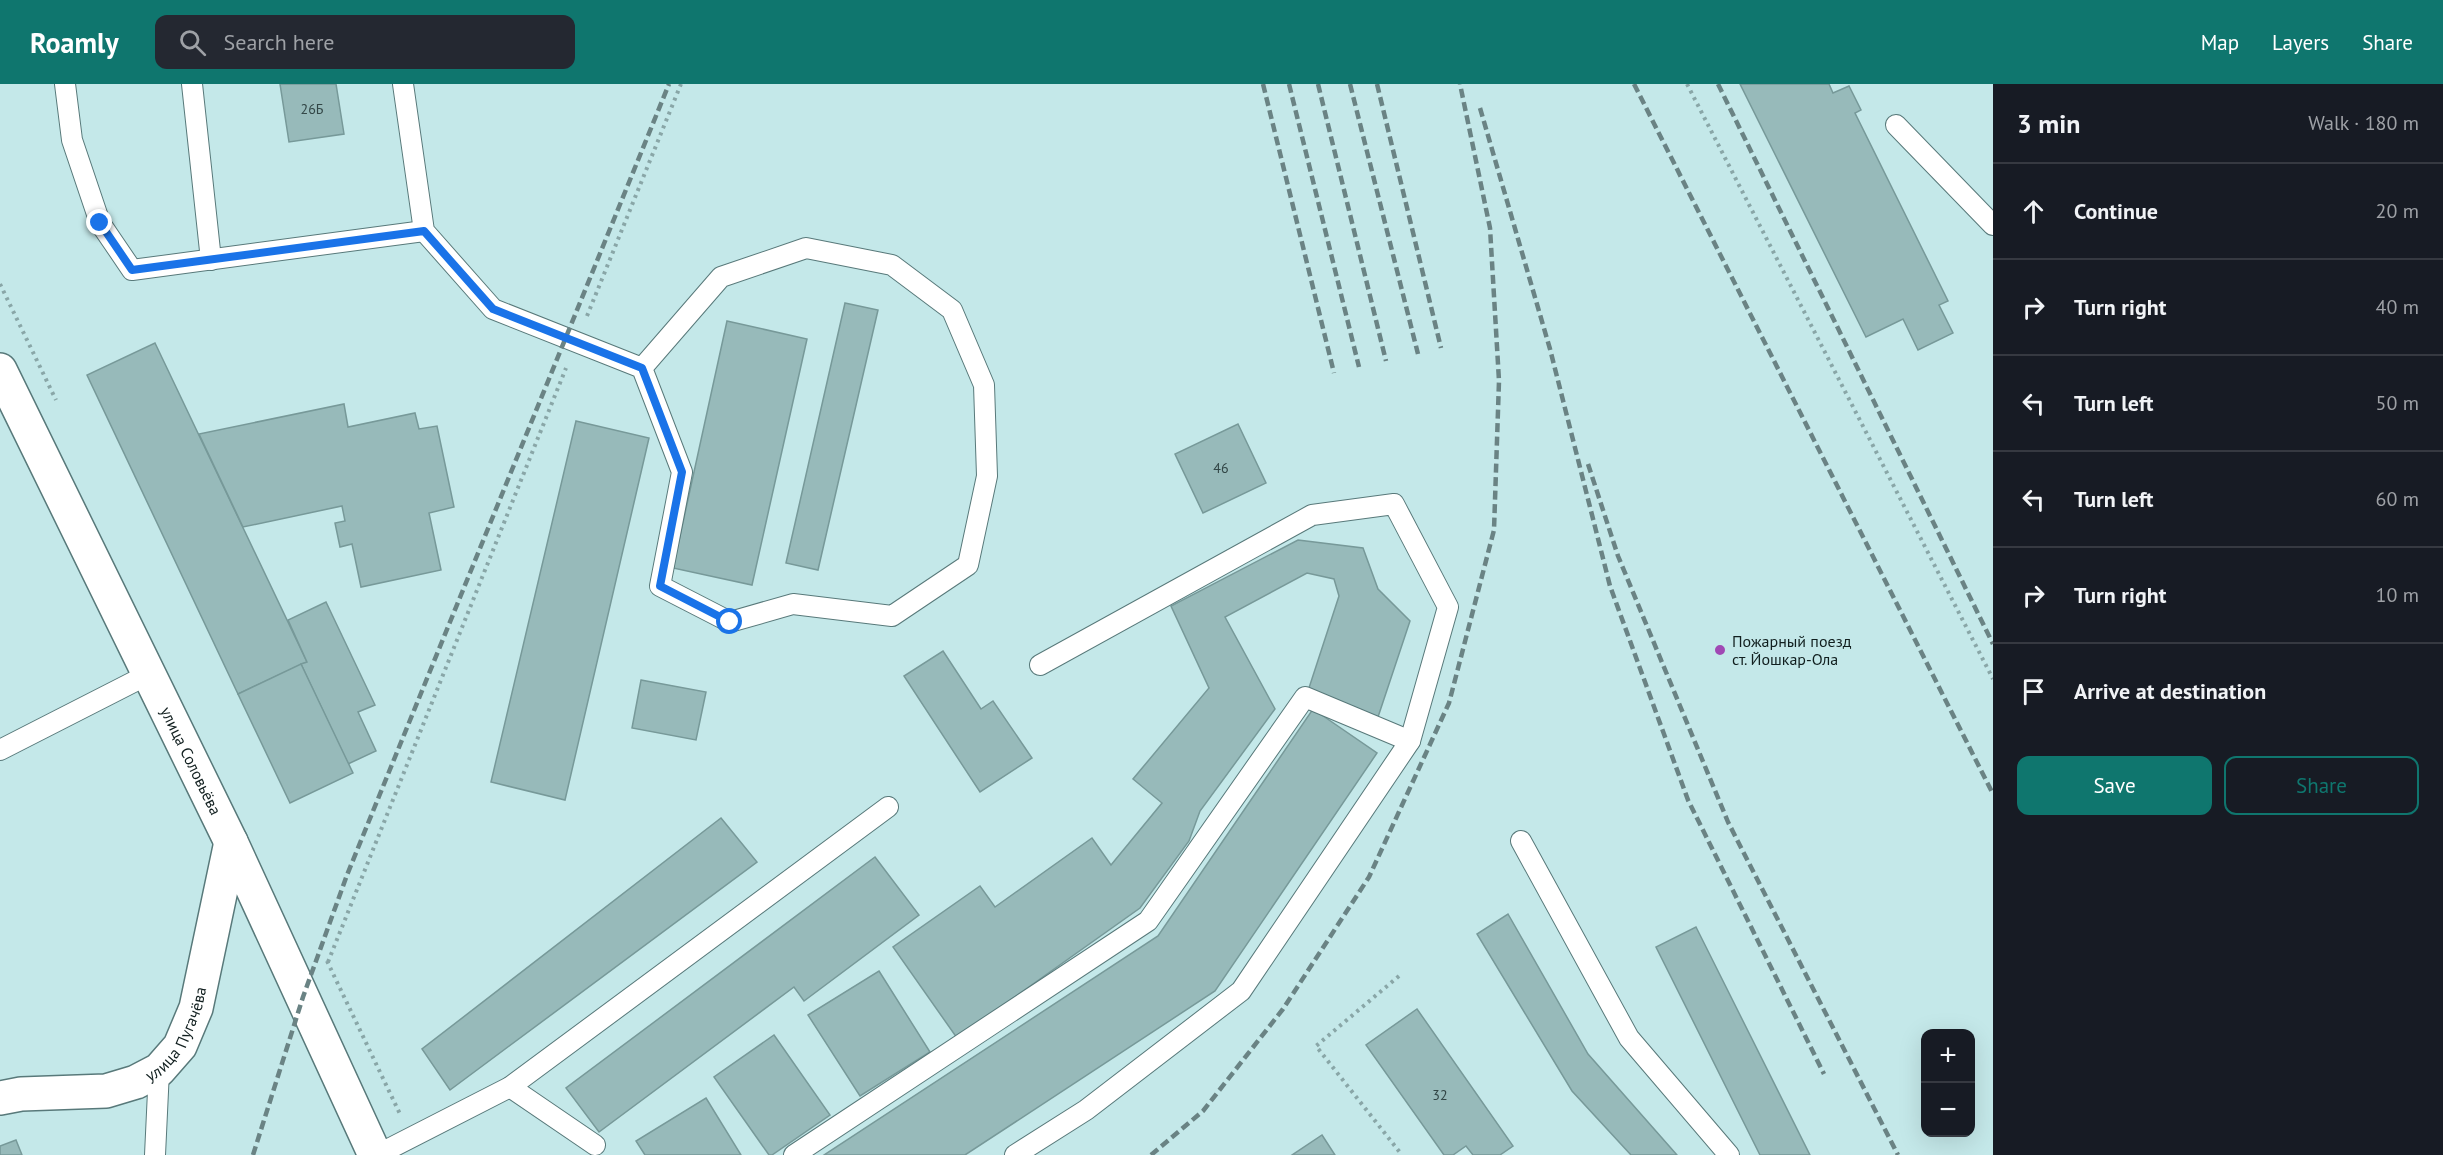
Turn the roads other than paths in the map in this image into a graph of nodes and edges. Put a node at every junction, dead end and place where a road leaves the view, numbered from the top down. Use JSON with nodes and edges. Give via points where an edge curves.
{"nodes":[{"id":1,"x":65,"y":84,"type":"edge"},
{"id":2,"x":192,"y":84,"type":"edge"},
{"id":3,"x":403,"y":84,"type":"edge"},
{"id":4,"x":1896,"y":125,"type":"dead end"},
{"id":5,"x":1993,"y":225,"type":"edge"},
{"id":6,"x":424,"y":231,"type":"junction"},
{"id":7,"x":211,"y":260,"type":"junction"},
{"id":8,"x":642,"y":368,"type":"junction"},
{"id":9,"x":0,"y":370,"type":"edge"},
{"id":10,"x":1040,"y":665,"type":"dead end"},
{"id":11,"x":149,"y":674,"type":"junction"},
{"id":12,"x":1410,"y":741,"type":"junction"},
{"id":13,"x":0,"y":750,"type":"edge"},
{"id":14,"x":888,"y":807,"type":"dead end"},
{"id":15,"x":1521,"y":841,"type":"dead end"},
{"id":16,"x":231,"y":842,"type":"junction"},
{"id":17,"x":159,"y":1070,"type":"junction"},
{"id":18,"x":510,"y":1087,"type":"junction"},
{"id":19,"x":0,"y":1098,"type":"edge"},
{"id":20,"x":595,"y":1145,"type":"dead end"},
{"id":21,"x":155,"y":1155,"type":"edge"},
{"id":22,"x":376,"y":1155,"type":"edge"},
{"id":23,"x":794,"y":1155,"type":"edge"},
{"id":24,"x":1015,"y":1155,"type":"edge"},
{"id":25,"x":1729,"y":1155,"type":"edge"}],
"edges":[{"from":1,"to":7,"type":"lane","via":[[72,140],[100,223],[132,270]]},
{"from":2,"to":7,"type":"lane"},
{"from":3,"to":6,"type":"lane"},
{"from":4,"to":5,"type":"lane"},
{"from":6,"to":7,"type":"lane"},
{"from":6,"to":8,"type":"lane","via":[[493,309]]},
{"from":8,"to":8,"type":"lane","via":[[721,277],[806,248],[892,265],[952,310],[984,385],[987,476],[969,565],[892,616],[793,604],[730,622],[660,586],[682,472]]},
{"from":9,"to":11,"type":"street","name":"улица Соловьёва"},
{"from":10,"to":12,"type":"lane","via":[[1312,515],[1394,504],[1448,607]]},
{"from":11,"to":13,"type":"lane"},
{"from":11,"to":16,"type":"street","name":"улица Соловьёва"},
{"from":12,"to":23,"type":"lane","via":[[1305,697],[1148,921]]},
{"from":12,"to":24,"type":"lane","via":[[1241,991],[1086,1110]]},
{"from":14,"to":18,"type":"lane"},
{"from":15,"to":25,"type":"lane","via":[[1629,1038]]},
{"from":16,"to":17,"type":"street","name":"улица Пугачёва","via":[[196,1008],[180,1046]]},
{"from":16,"to":22,"type":"street","name":"улица Соловьёва"},
{"from":17,"to":19,"type":"street","name":"улица Пугачёва","via":[[106,1091]]},
{"from":17,"to":21,"type":"lane"},
{"from":18,"to":20,"type":"lane"},
{"from":18,"to":22,"type":"lane"}]}
